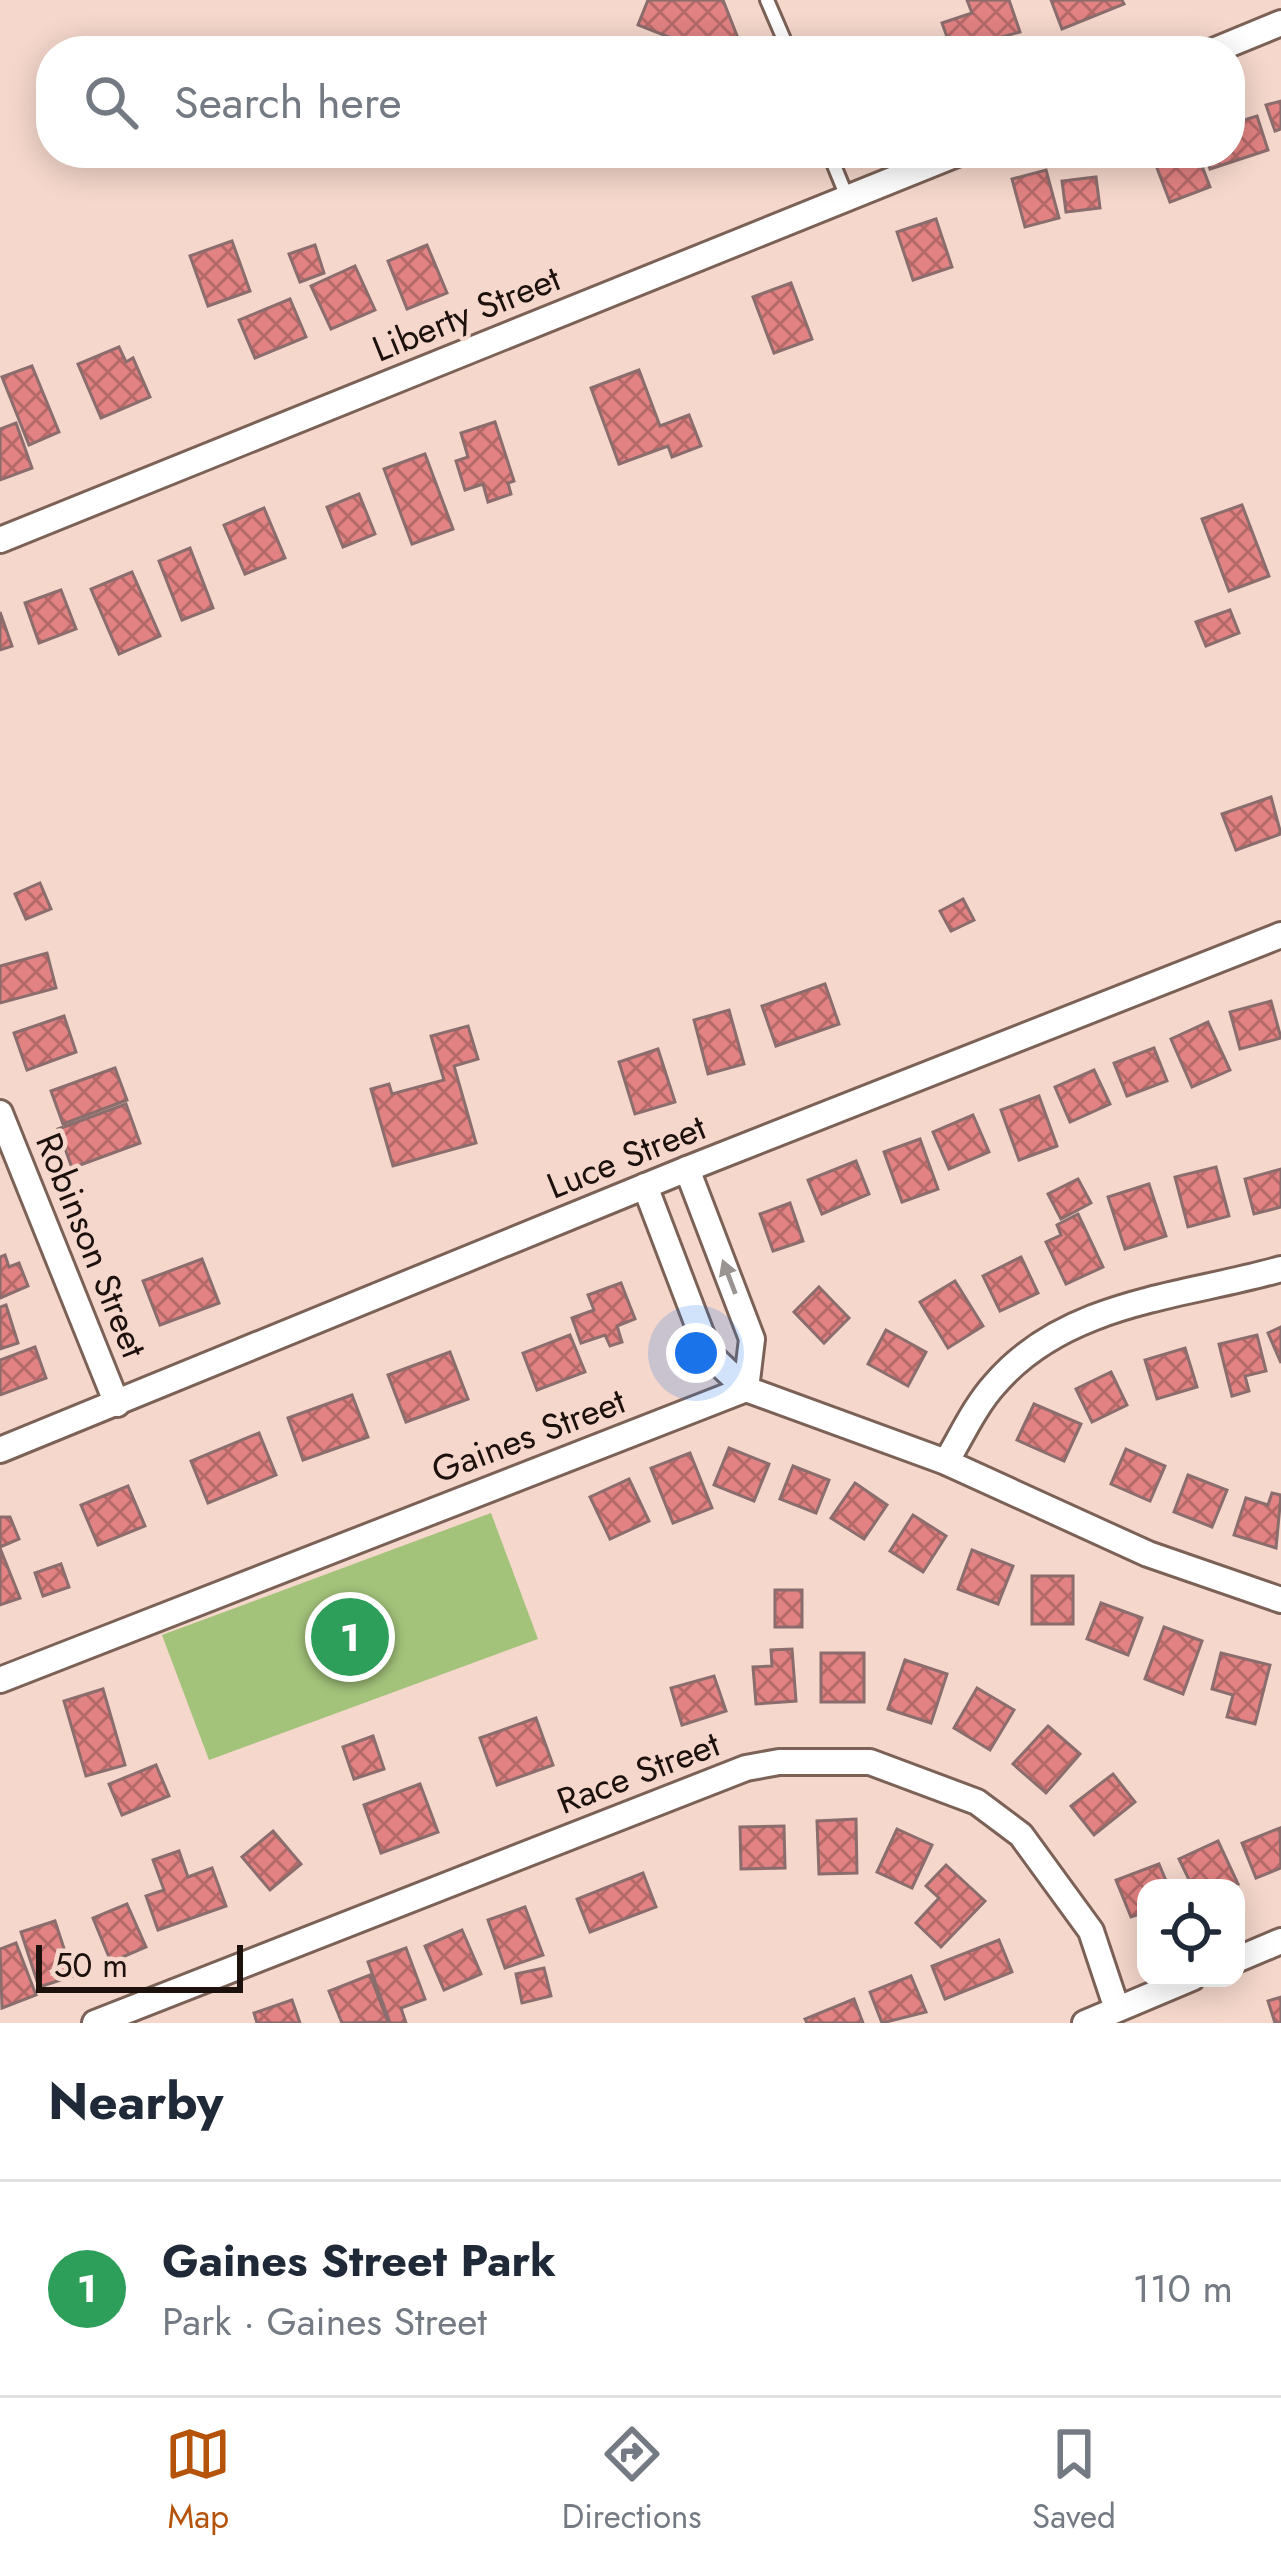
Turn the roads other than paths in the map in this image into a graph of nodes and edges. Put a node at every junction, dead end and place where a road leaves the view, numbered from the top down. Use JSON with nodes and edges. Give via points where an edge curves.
{"nodes":[{"id":1,"x":767,"y":0,"type":"edge"},
{"id":2,"x":1281,"y":23,"type":"edge"},
{"id":3,"x":783,"y":36,"type":"edge"},
{"id":4,"x":1245,"y":38,"type":"edge"},
{"id":5,"x":835,"y":168,"type":"edge"},
{"id":6,"x":922,"y":168,"type":"edge"},
{"id":7,"x":847,"y":198,"type":"junction"},
{"id":8,"x":0,"y":540,"type":"edge"},
{"id":9,"x":1281,"y":935,"type":"edge"},
{"id":10,"x":0,"y":1113,"type":"edge"},
{"id":11,"x":687,"y":1169,"type":"junction"},
{"id":12,"x":645,"y":1186,"type":"junction"},
{"id":13,"x":1281,"y":1269,"type":"edge"},
{"id":14,"x":746,"y":1389,"type":"junction"},
{"id":15,"x":117,"y":1404,"type":"junction"},
{"id":16,"x":0,"y":1450,"type":"edge"},
{"id":17,"x":946,"y":1462,"type":"junction"},
{"id":18,"x":1281,"y":1600,"type":"edge"},
{"id":19,"x":0,"y":1680,"type":"edge"},
{"id":20,"x":1281,"y":1941,"type":"edge"},
{"id":21,"x":1245,"y":1956,"type":"edge"},
{"id":22,"x":1170,"y":1987,"type":"edge"},
{"id":23,"x":1117,"y":2009,"type":"junction"},
{"id":24,"x":95,"y":2023,"type":"edge"},
{"id":25,"x":1085,"y":2023,"type":"edge"}],
"edges":[{"from":1,"to":3,"type":"lane"},
{"from":2,"to":4,"type":"street"},
{"from":5,"to":7,"type":"lane"},
{"from":6,"to":7,"type":"street","name":"Liberty Street"},
{"from":7,"to":8,"type":"street","name":"Liberty Street"},
{"from":9,"to":11,"type":"street","name":"Luce Street"},
{"from":10,"to":15,"type":"street","name":"Robinson Street"},
{"from":11,"to":12,"type":"street","name":"Luce Street"},
{"from":14,"to":11,"type":"street","one_way":true,"via":[[752,1339]]},
{"from":12,"to":14,"type":"street","via":[[709,1354]]},
{"from":12,"to":15,"type":"street","name":"Luce Street"},
{"from":13,"to":17,"type":"street","via":[[1114,1308],[1052,1336],[995,1383]]},
{"from":14,"to":17,"type":"street"},
{"from":14,"to":19,"type":"street","name":"Gaines Street"},
{"from":15,"to":16,"type":"street","name":"Luce Street"},
{"from":17,"to":18,"type":"street","via":[[1148,1554]]},
{"from":20,"to":21,"type":"street"},
{"from":22,"to":23,"type":"street"},
{"from":23,"to":24,"type":"street","name":"Race Street","via":[[1091,1931],[1021,1835],[977,1802],[870,1762],[779,1762],[746,1768]]},
{"from":23,"to":25,"type":"street"}]}
